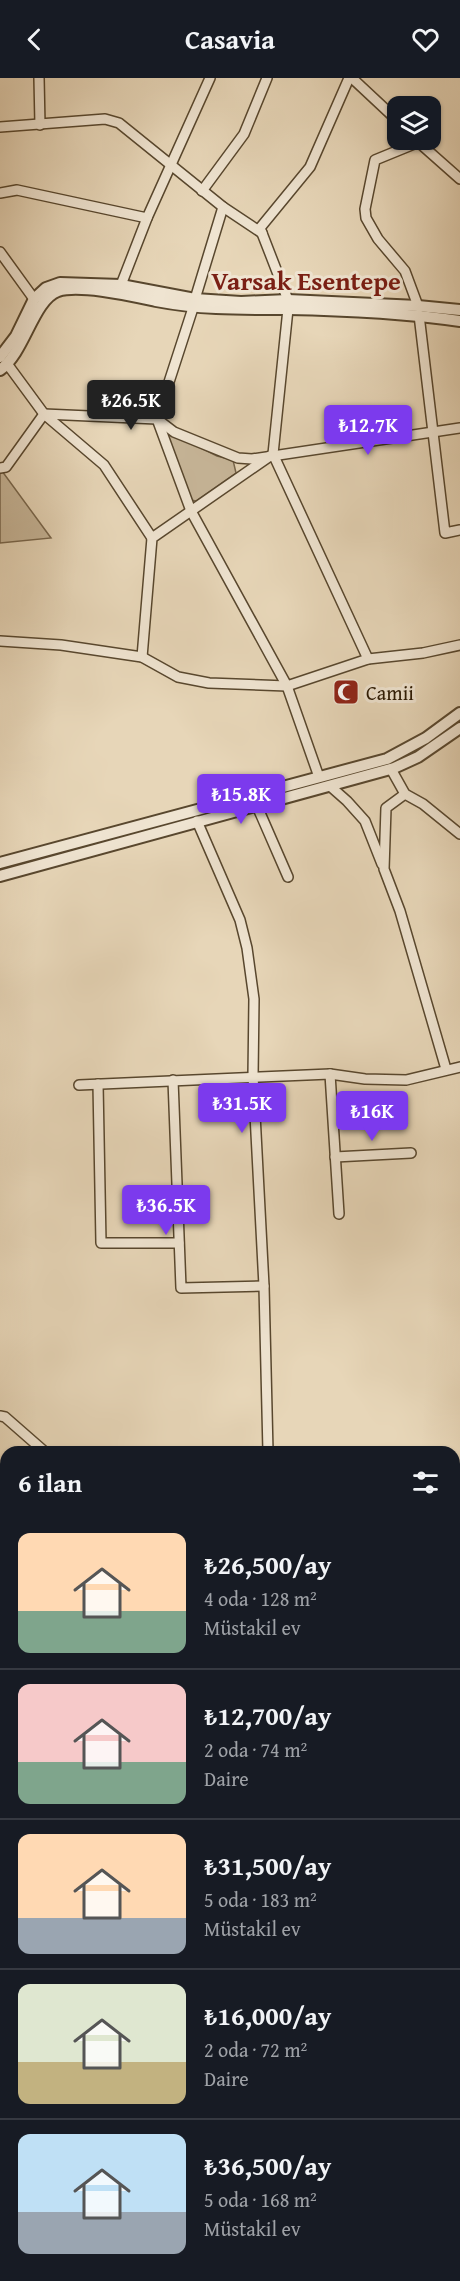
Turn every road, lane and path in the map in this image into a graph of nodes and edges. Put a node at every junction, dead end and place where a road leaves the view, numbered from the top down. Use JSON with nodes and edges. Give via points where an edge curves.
{"nodes":[{"id":1,"x":39,"y":78,"type":"edge"},
{"id":2,"x":210,"y":78,"type":"edge"},
{"id":3,"x":267,"y":78,"type":"edge"},
{"id":4,"x":350,"y":78,"type":"edge"},
{"id":5,"x":387,"y":112,"type":"edge"},
{"id":6,"x":40,"y":125,"type":"junction"},
{"id":7,"x":0,"y":127,"type":"edge"},
{"id":8,"x":398,"y":150,"type":"edge"},
{"id":9,"x":428,"y":150,"type":"edge"},
{"id":10,"x":172,"y":166,"type":"junction"},
{"id":11,"x":460,"y":179,"type":"edge"},
{"id":12,"x":202,"y":191,"type":"junction"},
{"id":13,"x":0,"y":193,"type":"edge"},
{"id":14,"x":223,"y":207,"type":"junction"},
{"id":15,"x":147,"y":218,"type":"junction"},
{"id":16,"x":262,"y":233,"type":"junction"},
{"id":17,"x":0,"y":252,"type":"edge"},
{"id":18,"x":121,"y":285,"type":"junction"},
{"id":19,"x":34,"y":298,"type":"junction"},
{"id":20,"x":194,"y":304,"type":"junction"},
{"id":21,"x":288,"y":305,"type":"junction"},
{"id":22,"x":460,"y":310,"type":"edge"},
{"id":23,"x":418,"y":311,"type":"junction"},
{"id":24,"x":460,"y":321,"type":"edge"},
{"id":25,"x":2,"y":362,"type":"edge"},
{"id":26,"x":44,"y":414,"type":"junction"},
{"id":27,"x":157,"y":419,"type":"junction"},
{"id":28,"x":460,"y":428,"type":"edge"},
{"id":29,"x":432,"y":432,"type":"junction"},
{"id":30,"x":273,"y":454,"type":"junction"},
{"id":31,"x":0,"y":468,"type":"edge"},
{"id":32,"x":191,"y":511,"type":"junction"},
{"id":33,"x":460,"y":530,"type":"edge"},
{"id":34,"x":152,"y":537,"type":"junction"},
{"id":35,"x":0,"y":641,"type":"edge"},
{"id":36,"x":460,"y":645,"type":"edge"},
{"id":37,"x":142,"y":657,"type":"junction"},
{"id":38,"x":368,"y":659,"type":"junction"},
{"id":39,"x":287,"y":686,"type":"junction"},
{"id":40,"x":460,"y":713,"type":"edge"},
{"id":41,"x":460,"y":728,"type":"edge"},
{"id":42,"x":391,"y":769,"type":"junction"},
{"id":43,"x":319,"y":777,"type":"junction"},
{"id":44,"x":330,"y":786,"type":"junction"},
{"id":45,"x":405,"y":794,"type":"junction"},
{"id":46,"x":257,"y":806,"type":"junction"},
{"id":47,"x":197,"y":821,"type":"junction"},
{"id":48,"x":460,"y":834,"type":"edge"},
{"id":49,"x":0,"y":863,"type":"edge"},
{"id":50,"x":384,"y":869,"type":"junction"},
{"id":51,"x":0,"y":876,"type":"edge"},
{"id":52,"x":288,"y":877,"type":"dead end"},
{"id":53,"x":460,"y":1067,"type":"edge"},
{"id":54,"x":446,"y":1069,"type":"junction"},
{"id":55,"x":330,"y":1074,"type":"junction"},
{"id":56,"x":253,"y":1076,"type":"junction"},
{"id":57,"x":173,"y":1080,"type":"junction"},
{"id":58,"x":98,"y":1084,"type":"junction"},
{"id":59,"x":79,"y":1085,"type":"dead end"},
{"id":60,"x":411,"y":1153,"type":"dead end"},
{"id":61,"x":335,"y":1157,"type":"junction"},
{"id":62,"x":339,"y":1214,"type":"dead end"},
{"id":63,"x":179,"y":1243,"type":"junction"},
{"id":64,"x":264,"y":1286,"type":"junction"},
{"id":65,"x":0,"y":1416,"type":"edge"},
{"id":66,"x":38,"y":1446,"type":"edge"},
{"id":67,"x":268,"y":1446,"type":"edge"}],
"edges":[{"from":1,"to":6,"type":"street"},
{"from":2,"to":10,"type":"street"},
{"from":3,"to":12,"type":"street","via":[[244,134]]},
{"from":4,"to":5,"type":"street"},
{"from":4,"to":16,"type":"street","via":[[310,167],[260,228]]},
{"from":6,"to":7,"type":"street"},
{"from":6,"to":10,"type":"street","via":[[105,119],[119,123]]},
{"from":8,"to":23,"type":"street","via":[[375,160],[366,218],[405,271]]},
{"from":9,"to":11,"type":"street"},
{"from":10,"to":12,"type":"street"},
{"from":10,"to":15,"type":"street"},
{"from":12,"to":14,"type":"street"},
{"from":13,"to":15,"type":"street","via":[[17,190]]},
{"from":14,"to":16,"type":"street"},
{"from":14,"to":20,"type":"street"},
{"from":15,"to":18,"type":"street"},
{"from":16,"to":21,"type":"street"},
{"from":17,"to":19,"type":"street"},
{"from":18,"to":19,"type":"street","via":[[60,283]]},
{"from":18,"to":20,"type":"street"},
{"from":19,"to":25,"type":"street"},
{"from":20,"to":21,"type":"street"},
{"from":20,"to":25,"type":"street","via":[[118,293],[59,291],[42,303],[20,348]]},
{"from":20,"to":27,"type":"street"},
{"from":21,"to":23,"type":"street"},
{"from":21,"to":30,"type":"street"},
{"from":22,"to":23,"type":"street"},
{"from":23,"to":24,"type":"street"},
{"from":23,"to":29,"type":"street"},
{"from":25,"to":26,"type":"street"},
{"from":26,"to":27,"type":"street"},
{"from":26,"to":31,"type":"street","via":[[6,467]]},
{"from":26,"to":34,"type":"street","via":[[104,465]]},
{"from":27,"to":30,"type":"street","via":[[174,432],[238,458]]},
{"from":27,"to":32,"type":"street"},
{"from":28,"to":29,"type":"street"},
{"from":29,"to":30,"type":"street"},
{"from":29,"to":33,"type":"street","via":[[445,532]]},
{"from":30,"to":32,"type":"street"},
{"from":30,"to":38,"type":"street"},
{"from":32,"to":34,"type":"street"},
{"from":32,"to":39,"type":"street"},
{"from":34,"to":37,"type":"street"},
{"from":35,"to":37,"type":"street"},
{"from":36,"to":38,"type":"street"},
{"from":37,"to":39,"type":"street","via":[[178,677],[209,683]]},
{"from":38,"to":39,"type":"street"},
{"from":39,"to":43,"type":"street"},
{"from":40,"to":43,"type":"street","via":[[409,749],[387,759]]},
{"from":41,"to":42,"type":"street","via":[[418,757]]},
{"from":42,"to":44,"type":"street"},
{"from":42,"to":45,"type":"street"},
{"from":43,"to":44,"type":"street"},
{"from":43,"to":49,"type":"street"},
{"from":44,"to":46,"type":"street"},
{"from":44,"to":50,"type":"street","via":[[365,821]]},
{"from":45,"to":48,"type":"street"},
{"from":45,"to":50,"type":"street","via":[[386,808]]},
{"from":46,"to":47,"type":"street"},
{"from":46,"to":52,"type":"street"},
{"from":47,"to":51,"type":"street"},
{"from":47,"to":56,"type":"street","via":[[236,909],[247,948],[254,999]]},
{"from":50,"to":54,"type":"street"},
{"from":53,"to":54,"type":"street"},
{"from":54,"to":55,"type":"street","via":[[406,1080]]},
{"from":55,"to":56,"type":"street"},
{"from":55,"to":61,"type":"street"},
{"from":56,"to":57,"type":"street"},
{"from":56,"to":64,"type":"street"},
{"from":57,"to":58,"type":"street"},
{"from":57,"to":63,"type":"street"},
{"from":58,"to":59,"type":"street"},
{"from":58,"to":63,"type":"street","via":[[101,1243]]},
{"from":60,"to":61,"type":"street"},
{"from":61,"to":62,"type":"street"},
{"from":63,"to":64,"type":"street","via":[[181,1288]]},
{"from":64,"to":67,"type":"street"},
{"from":65,"to":66,"type":"street"}]}
